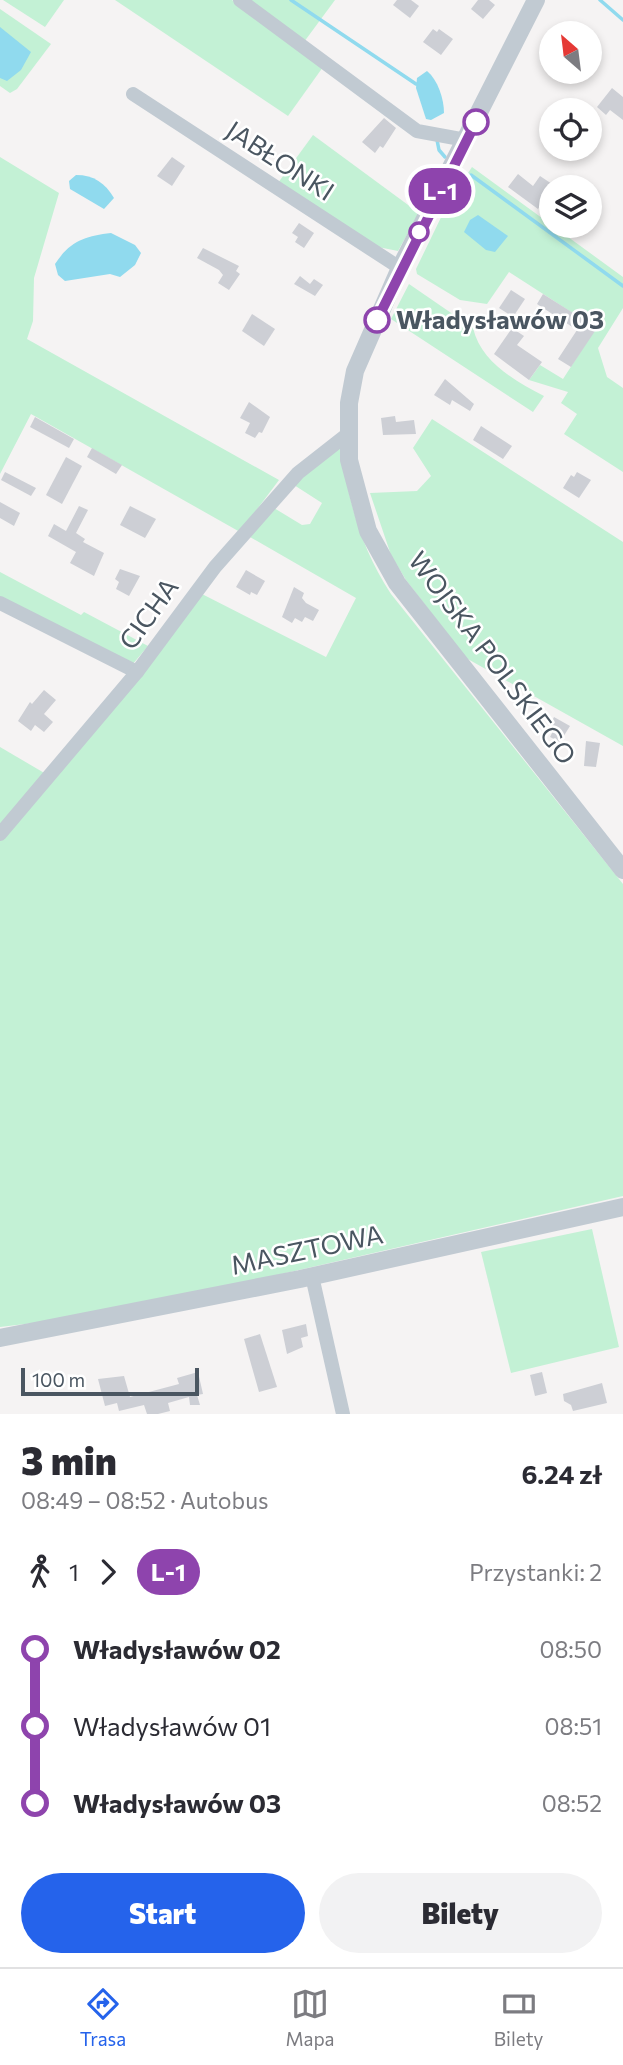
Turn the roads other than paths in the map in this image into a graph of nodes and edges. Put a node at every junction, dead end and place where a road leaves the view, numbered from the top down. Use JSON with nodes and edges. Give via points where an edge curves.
{"nodes":[{"id":1,"x":240,"y":0,"type":"edge"},
{"id":2,"x":536,"y":0,"type":"edge"},
{"id":3,"x":133,"y":94,"type":"dead end"},
{"id":4,"x":466,"y":140,"type":"junction"},
{"id":5,"x":400,"y":268,"type":"junction"},
{"id":6,"x":349,"y":433,"type":"junction"},
{"id":7,"x":0,"y":603,"type":"edge"},
{"id":8,"x":137,"y":672,"type":"junction"},
{"id":9,"x":0,"y":834,"type":"edge"},
{"id":10,"x":623,"y":870,"type":"edge"},
{"id":11,"x":623,"y":1207,"type":"edge"},
{"id":12,"x":312,"y":1276,"type":"junction"},
{"id":13,"x":0,"y":1338,"type":"edge"},
{"id":14,"x":343,"y":1414,"type":"edge"}],
"edges":[{"from":1,"to":4,"type":"street","via":[[417,131]]},
{"from":2,"to":4,"type":"street","name":"WOJSKA POLSKIEGO"},
{"from":3,"to":5,"type":"street","name":"JABŁONKI"},
{"from":4,"to":5,"type":"street","name":"WOJSKA POLSKIEGO"},
{"from":5,"to":6,"type":"street","name":"WOJSKA POLSKIEGO","via":[[355,371]]},
{"from":6,"to":8,"type":"street","name":"CICHA","via":[[286,486],[193,593]]},
{"from":6,"to":10,"type":"street","name":"WOJSKA POLSKIEGO","via":[[349,460],[368,531],[397,583]]},
{"from":7,"to":8,"type":"street"},
{"from":8,"to":9,"type":"street","name":"CICHA"},
{"from":11,"to":12,"type":"street","name":"MASZTOWA"},
{"from":12,"to":13,"type":"street","name":"MASZTOWA"},
{"from":12,"to":14,"type":"street"}]}
